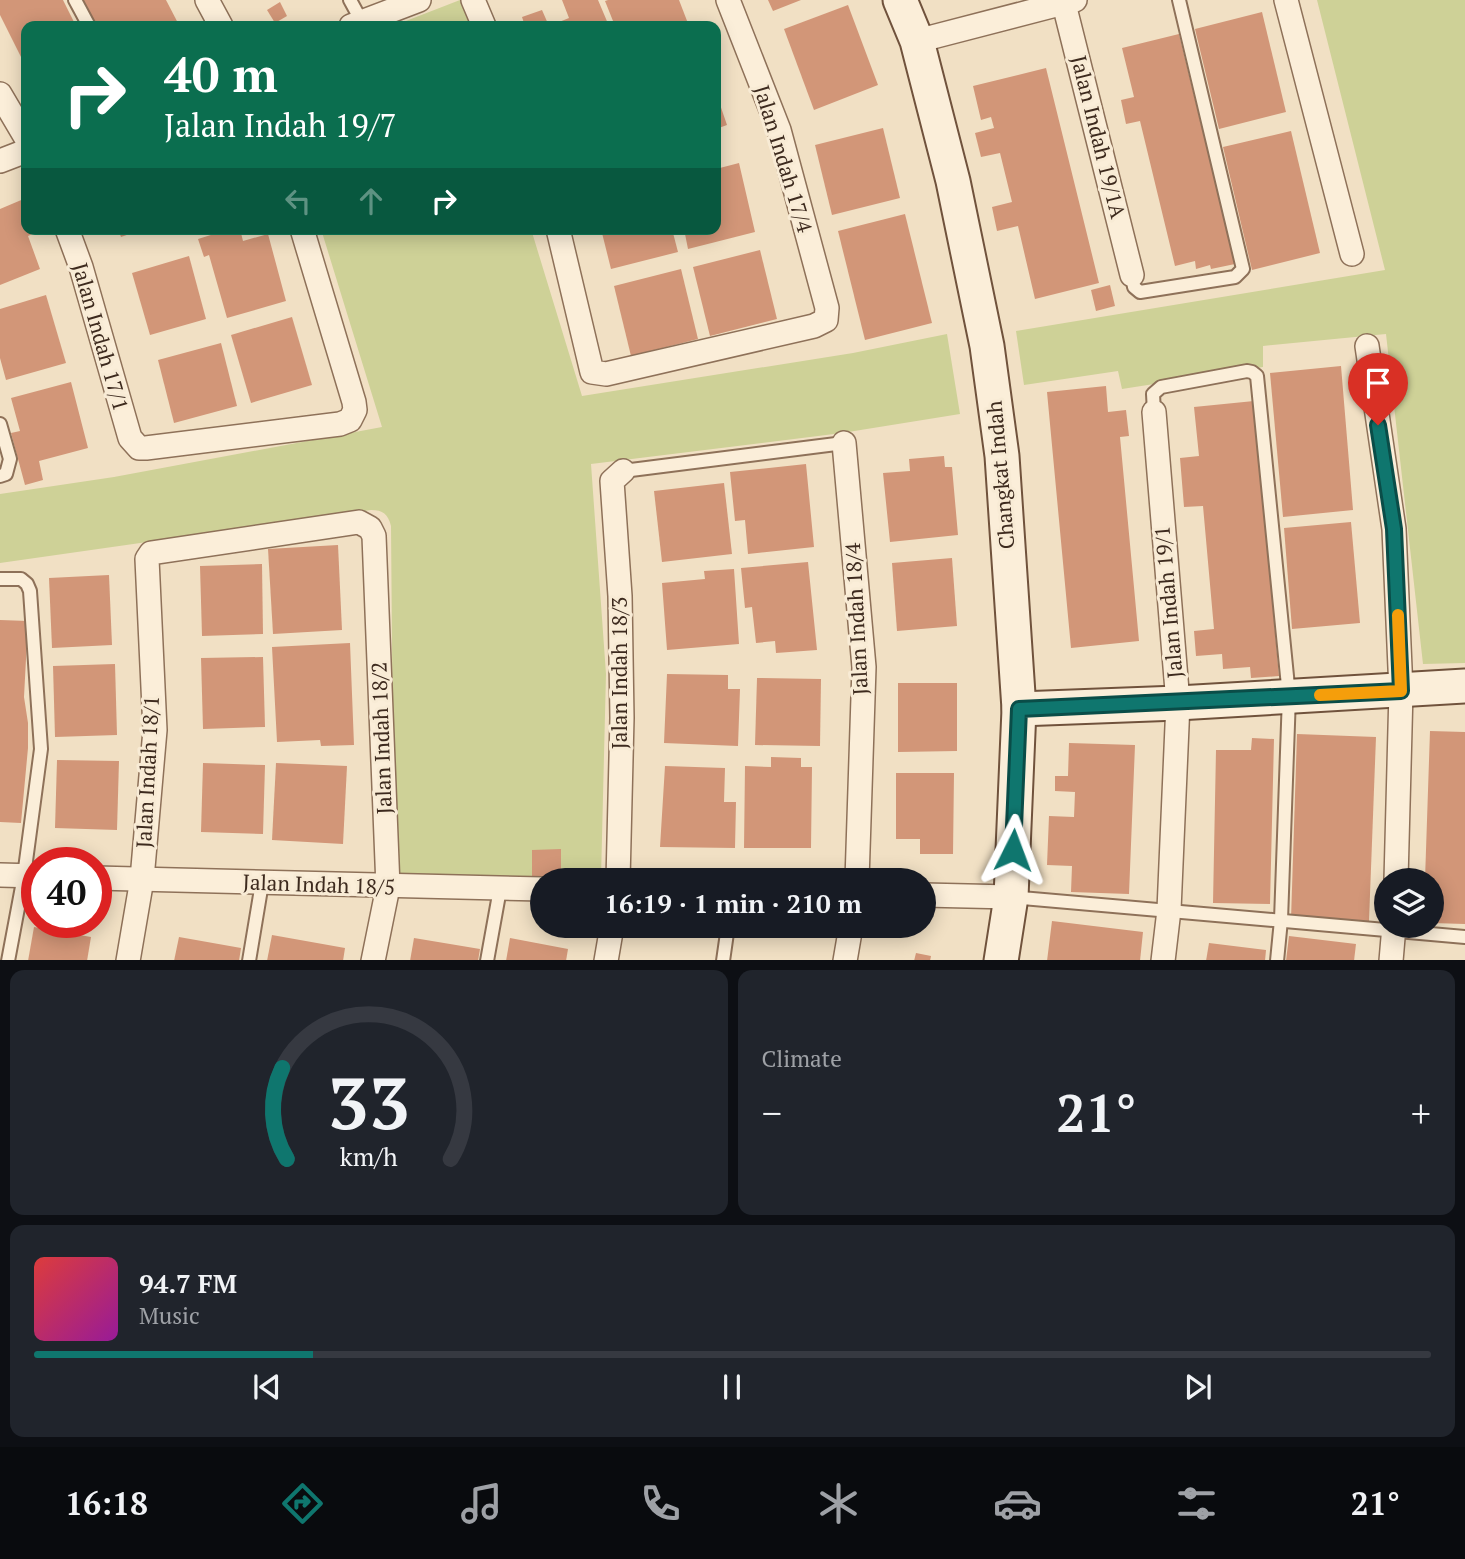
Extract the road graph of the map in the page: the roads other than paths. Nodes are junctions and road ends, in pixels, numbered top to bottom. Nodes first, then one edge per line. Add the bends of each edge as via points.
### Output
1 (75, 0) edge
2 (207, 0) edge
3 (350, 0) edge
4 (419, 0) edge
5 (473, 0) edge
6 (728, 0) edge
7 (900, 0) edge
8 (1179, 0) edge
9 (1286, 0) edge
10 (1068, 1) edge
11 (86, 21) edge
12 (218, 21) edge
13 (355, 21) edge
14 (364, 21) edge
15 (482, 21) edge
16 (917, 41) junction
17 (0, 94) edge
18 (21, 130) edge
19 (21, 153) edge
20 (0, 161) edge
21 (69, 235) edge
22 (304, 235) edge
23 (559, 235) edge
24 (1352, 254) dead end
25 (1132, 275) joint
26 (1367, 346) dead end
27 (1154, 412) joint
28 (0, 424) edge
29 (844, 443) joint
30 (623, 471) joint
31 (0, 476) edge
32 (161, 551) joint
33 (0, 579) edge
34 (1465, 686) edge
35 (1401, 691) junction
36 (1289, 696) junction
37 (1178, 703) junction
38 (1019, 709) junction
39 (33, 847) edge
40 (618, 868) edge
41 (857, 868) edge
42 (1396, 868) edge
43 (0, 875) edge
44 (21, 876) edge
45 (112, 878) edge
46 (142, 879) junction
47 (262, 883) junction
48 (388, 887) junction
49 (500, 889) junction
50 (530, 890) edge
51 (936, 895) edge
52 (1011, 897) junction
53 (1169, 911) junction
54 (21, 913) edge
55 (1281, 920) junction
56 (1374, 927) edge
57 (1444, 934) edge
58 (1465, 937) edge
59 (610, 938) edge
60 (726, 938) edge
61 (849, 938) edge
62 (1393, 938) edge
63 (8, 960) edge
64 (128, 960) edge
65 (249, 960) edge
66 (373, 960) edge
67 (487, 960) edge
68 (606, 960) edge
69 (723, 960) edge
70 (845, 960) edge
71 (1001, 960) edge
72 (1163, 960) edge
73 (1277, 960) edge
74 (1391, 960) edge

1 - 11 lane
2 - 12 street
3 - 13 lane
4 - 14 street
5 - 15 street
6 - 23 street, Jalan Indah 17/4 via 779,130 827,308 826,320 606,374 592,372
7 - 16 street, Changkat Indah
8 - 25 lane via 1243,269 1235,277 1140,292
9 - 24 street
10 - 16 street
10 - 25 street, Jalan Indah 19/1A
16 - 38 street, Changkat Indah via 953,181 986,346 1002,456
17 - 18 street
19 - 20 street
21 - 22 street, Jalan Indah 17/1 via 130,438 146,448 350,420 355,410
26 - 35 street via 1394,529
27 - 36 lane via 1153,394 1161,387 1247,371 1257,376
27 - 37 street, Jalan Indah 19/1
28 - 31 lane via 10,459 6,474
29 - 30 lane
29 - 41 street, Jalan Indah 18/4 via 864,667
30 - 40 street, Jalan Indah 18/3 via 612,481 621,596
32 - 46 street, Jalan Indah 18/1 via 151,552 146,567 155,730
32 - 48 street, Jalan Indah 18/2 via 359,522 370,528 374,536
33 - 39 lane via 21,579 30,592 41,749
34 - 35 street
35 - 36 street
35 - 42 street
36 - 37 street
36 - 55 lane
37 - 38 street
37 - 53 street, Jalan Indah 19/1
38 - 52 street, Changkat Indah
43 - 44 street
45 - 46 street, Jalan Indah 18/5
46 - 47 street, Jalan Indah 18/5
46 - 64 street, Jalan Indah 18/1
47 - 48 street, Jalan Indah 18/5
47 - 65 lane
48 - 49 street, Jalan Indah 18/5
48 - 66 street, Jalan Indah 18/2
49 - 50 street, Jalan Indah 18/5
49 - 67 lane
51 - 52 street
52 - 53 lane
52 - 71 street, Changkat Indah
53 - 55 lane
53 - 72 street, Jalan Indah 19/1
54 - 63 lane
55 - 56 lane
55 - 73 lane
57 - 58 lane
59 - 68 street
60 - 69 lane
61 - 70 street
62 - 74 street

